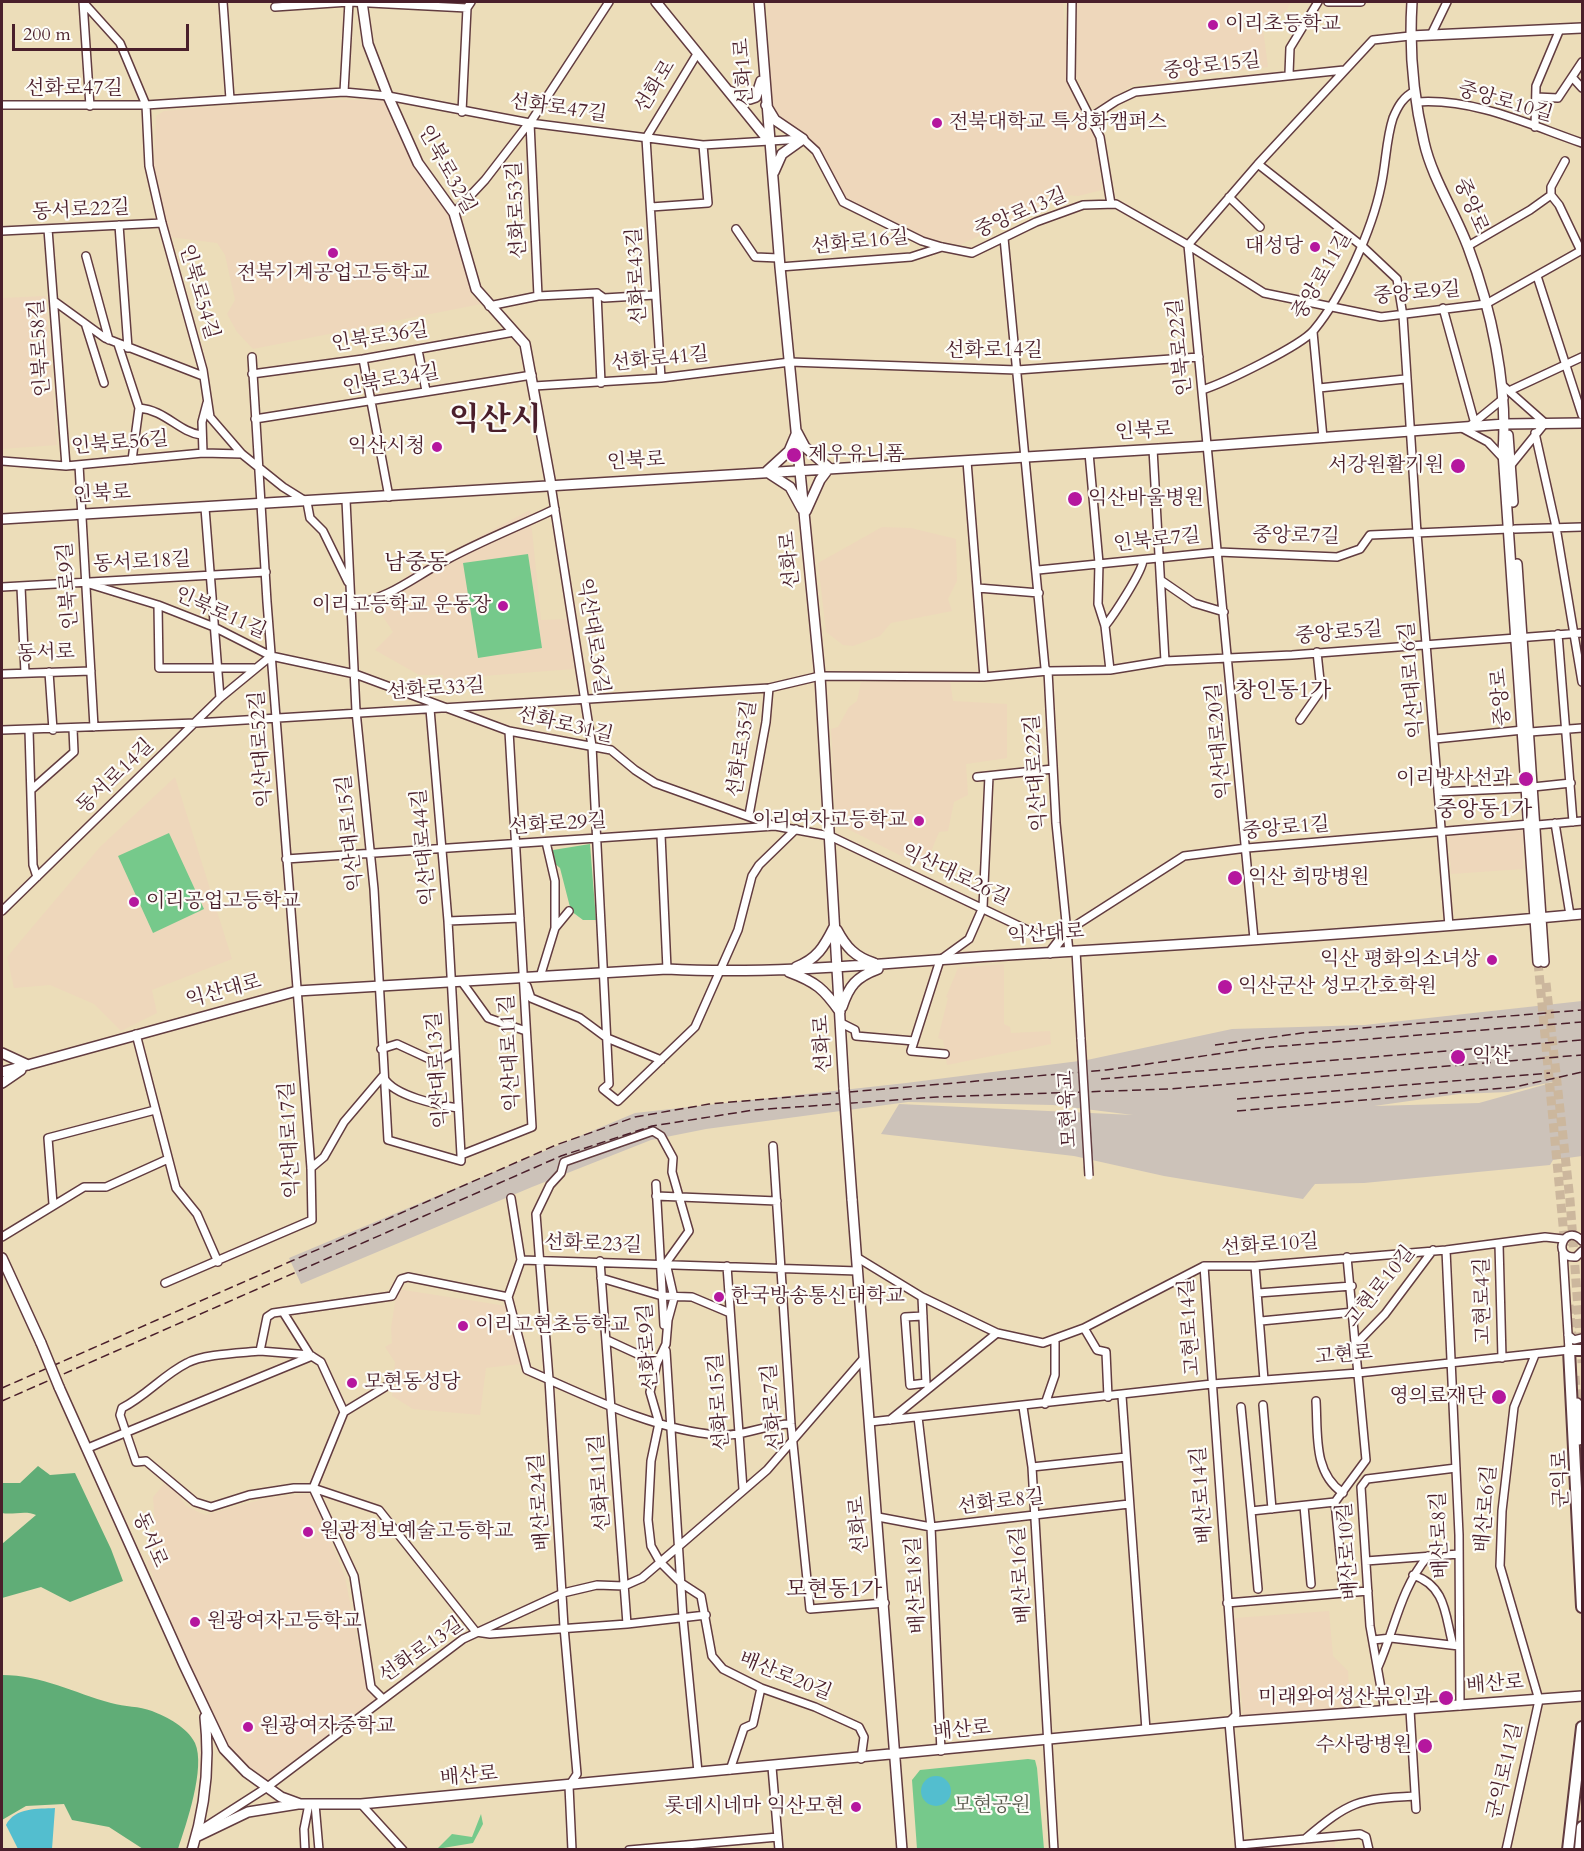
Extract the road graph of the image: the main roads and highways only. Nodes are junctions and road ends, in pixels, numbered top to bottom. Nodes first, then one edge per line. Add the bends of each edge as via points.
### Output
1 (1582, 1350) tunnel mouth
2 (1577, 1399) edge
3 (1582, 1607) edge
4 (1582, 1726) edge
5 (1582, 1827) edge
6 (1568, 1850) edge
7 (1580, 1850) edge

1 - 2 main road, 고현로 via 1569,1350
2 - 3 main road
4 - 6 main road
5 - 7 main road

